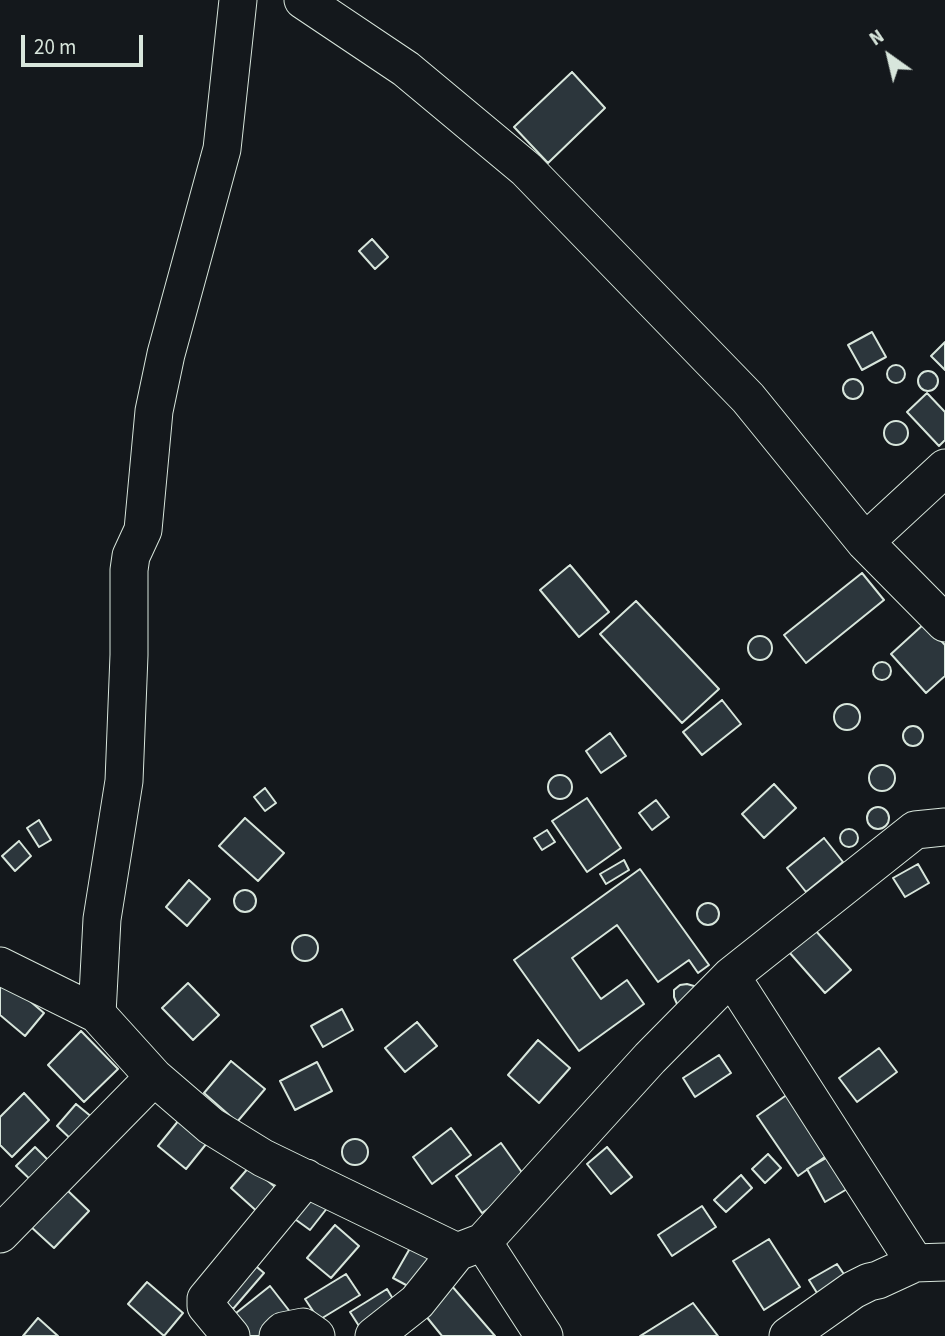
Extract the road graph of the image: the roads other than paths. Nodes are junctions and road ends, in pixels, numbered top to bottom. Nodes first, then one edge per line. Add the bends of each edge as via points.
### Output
1 (238, 0) edge
2 (303, 0) edge
3 (945, 468) edge
4 (866, 542) junction
5 (945, 623) edge
6 (945, 827) edge
7 (0, 966) edge
8 (731, 976) junction
9 (97, 1014) junction
10 (154, 1077) junction
11 (306, 1178) junction
12 (0, 1234) edge
13 (470, 1247) junction
14 (930, 1262) edge
15 (231, 1336) edge
16 (278, 1336) edge
17 (316, 1336) edge
18 (374, 1336) edge
19 (544, 1336) edge
20 (788, 1336) edge

1 - 9 street via 222,149 166,354 154,411 143,530 129,570 124,781 102,919
2 - 4 street via 405,69 526,169 748,398
3 - 4 street
4 - 5 street
6 - 8 street via 915,830
7 - 9 street
8 - 13 street
8 - 14 street
9 - 10 street
10 - 11 street via 211,1126
10 - 12 street
11 - 13 street
11 - 15 street via 206,1299 206,1306
13 - 18 street via 417,1302
13 - 19 street
14 - 20 street via 853,1290
16 - 17 street via 303,1327

